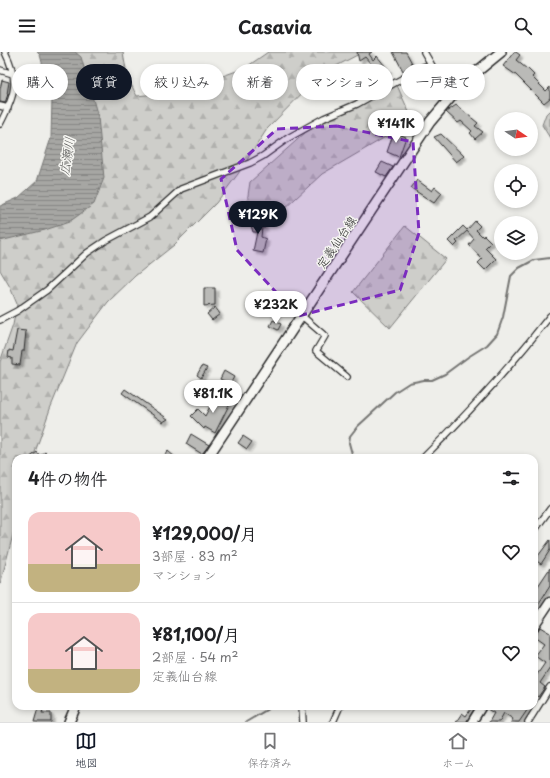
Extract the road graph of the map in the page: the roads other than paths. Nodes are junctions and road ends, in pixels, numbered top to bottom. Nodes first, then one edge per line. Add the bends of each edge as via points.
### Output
1 (5, 52) edge
2 (424, 52) edge
3 (501, 52) edge
4 (431, 64) edge
5 (485, 65) edge
6 (0, 70) edge
7 (12, 71) edge
8 (12, 74) edge
9 (401, 79) edge
10 (12, 97) edge
11 (448, 100) edge
12 (0, 106) edge
13 (8, 108) junction
14 (0, 124) edge
15 (302, 316) junction
16 (550, 316) edge
17 (0, 320) edge
18 (348, 377) dead end
19 (210, 454) edge
20 (428, 454) edge
21 (550, 509) edge
22 (538, 526) edge
23 (550, 602) edge
24 (547, 612) edge
25 (538, 622) edge
26 (550, 687) edge
27 (538, 706) edge
28 (74, 710) edge
29 (302, 710) edge
30 (338, 710) edge
31 (480, 710) edge
32 (536, 710) edge
33 (69, 722) edge
34 (303, 722) edge
35 (333, 722) edge
36 (472, 722) edge
37 (528, 722) edge

1 - 7 street
2 - 4 street
3 - 5 main road, 定義仙台線
6 - 8 street
9 - 17 street via 357,104 313,124 250,163 181,188 150,217 104,241 47,290 18,311
10 - 13 street
11 - 15 main road, 定義仙台線 via 430,122
12 - 13 street
13 - 14 street
15 - 18 street via 325,336 316,351
15 - 19 main road, 定義仙台線
16 - 20 street via 490,390
21 - 22 street
23 - 24 street
24 - 25 street
26 - 27 street
28 - 33 main road
29 - 34 street
30 - 35 street
31 - 36 street
32 - 37 street

